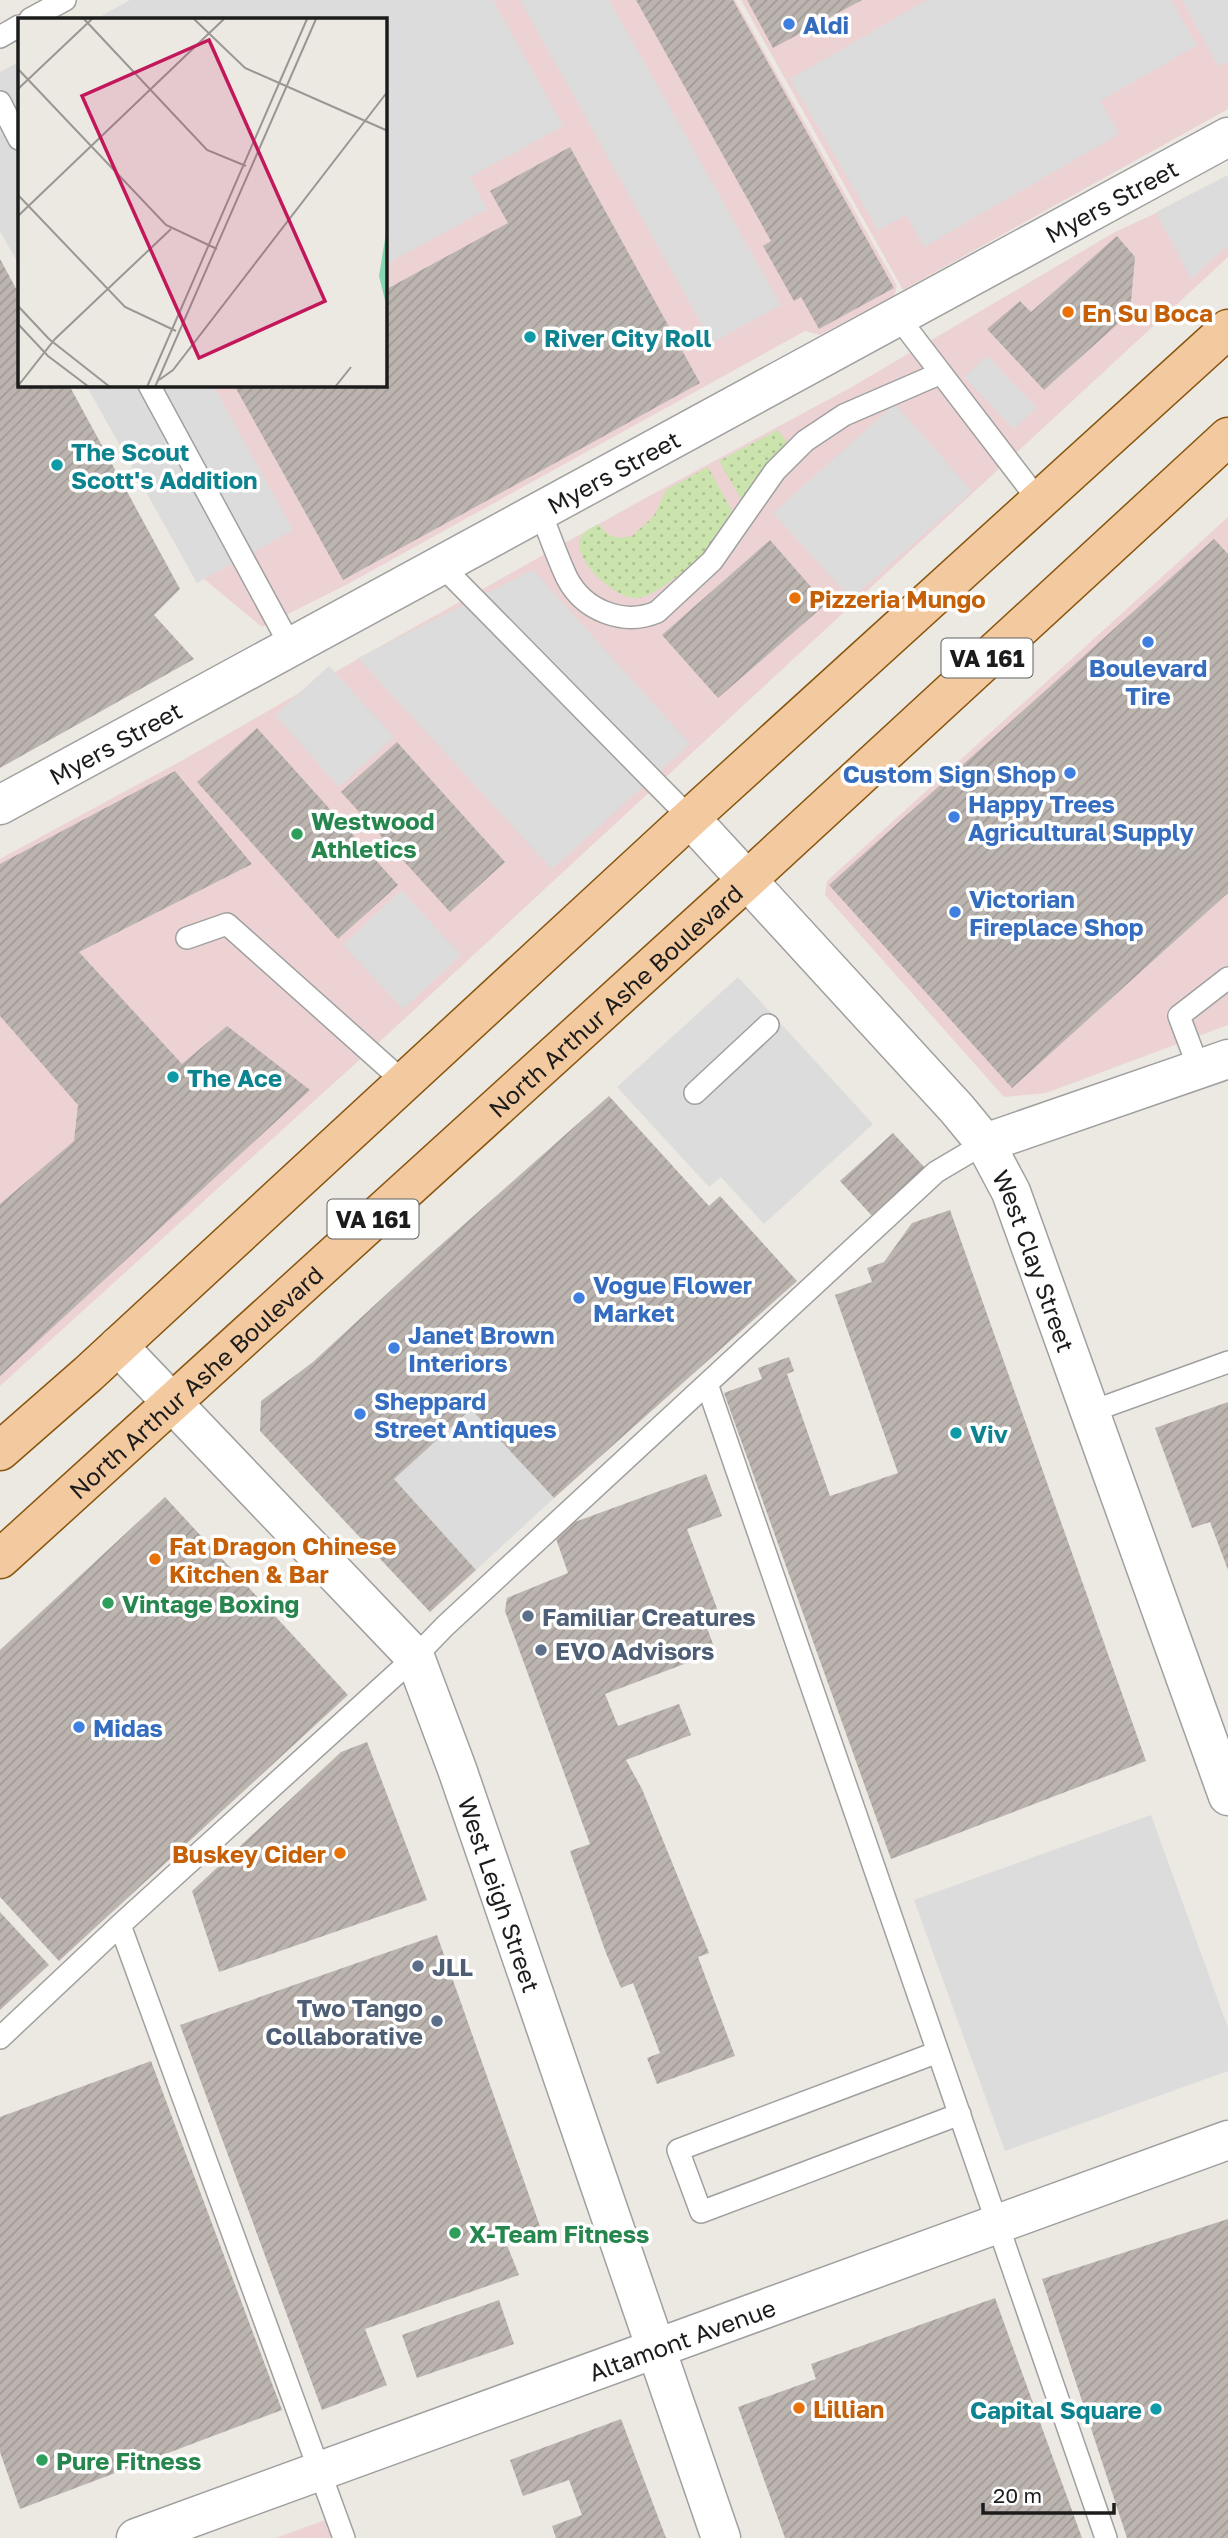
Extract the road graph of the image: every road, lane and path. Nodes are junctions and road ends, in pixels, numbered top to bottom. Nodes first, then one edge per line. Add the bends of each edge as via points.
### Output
1 (65, 0) edge
2 (32, 18) edge
3 (18, 27) edge
4 (0, 37) edge
5 (0, 102) edge
6 (18, 137) edge
7 (1228, 137) edge
8 (898, 317) junction
9 (1228, 329) edge
10 (941, 373) junction
11 (150, 387) edge
12 (1228, 437) edge
13 (1039, 501) junction
14 (540, 511) junction
15 (441, 565) junction
16 (291, 647) junction
17 (0, 805) edge
18 (690, 818) junction
19 (747, 880) junction
20 (187, 937) dead end
21 (1228, 978) edge
22 (768, 1025) dead end
23 (1214, 1064) edge
24 (405, 1083) junction
25 (695, 1093) dead end
26 (985, 1143) junction
27 (118, 1346) junction
28 (1228, 1362) edge
29 (707, 1384) junction
30 (172, 1401) junction
31 (1090, 1412) junction
32 (0, 1451) edge
33 (0, 1559) edge
34 (415, 1657) junction
35 (1228, 1796) edge
36 (120, 1925) junction
37 (0, 2038) edge
38 (938, 2052) junction
39 (960, 2115) junction
40 (1228, 2140) edge
41 (997, 2223) junction
42 (656, 2350) junction
43 (320, 2471) junction
44 (136, 2538) edge
45 (344, 2538) edge
46 (721, 2538) edge
47 (1106, 2538) edge

1 - 2 lane
3 - 4 lane
5 - 6 lane
7 - 8 street, Myers Street
8 - 10 lane
8 - 14 street, Myers Street
9 - 13 main road, VA 161
10 - 13 lane
10 - 14 lane via 844,415 805,441 775,471 712,561 647,616 612,616 580,594 568,580
11 - 16 lane
12 - 19 main road, North Arthur Ashe Boulevard / VA 161
13 - 18 main road, VA 161
14 - 15 street, Myers Street
15 - 16 street, Myers Street
15 - 18 lane
16 - 17 street, Myers Street
18 - 19 street, West Clay Street
18 - 24 main road, VA 161
19 - 26 street, West Clay Street
19 - 30 main road, North Arthur Ashe Boulevard / VA 161
20 - 24 lane via 227,924
21 - 23 lane via 1179,1016
22 - 25 lane
23 - 26 street
24 - 27 main road, VA 161
26 - 29 lane via 936,1172
26 - 31 street, West Clay Street via 1011,1192
27 - 30 street, West Leigh Street
27 - 32 main road, VA 161
28 - 31 lane
29 - 34 lane
29 - 38 lane
30 - 33 main road, North Arthur Ashe Boulevard / VA 161
30 - 34 street, West Leigh Street
31 - 35 street, West Clay Street
34 - 36 lane
34 - 42 street, West Leigh Street
36 - 37 lane
36 - 43 lane
38 - 39 lane
38 - 39 lane via 678,2150 701,2212
39 - 41 lane
40 - 41 street, Altamont Avenue
41 - 42 street, Altamont Avenue
41 - 47 lane
42 - 43 street, Altamont Avenue
42 - 46 street, West Leigh Street
43 - 44 street, Altamont Avenue
43 - 45 lane

